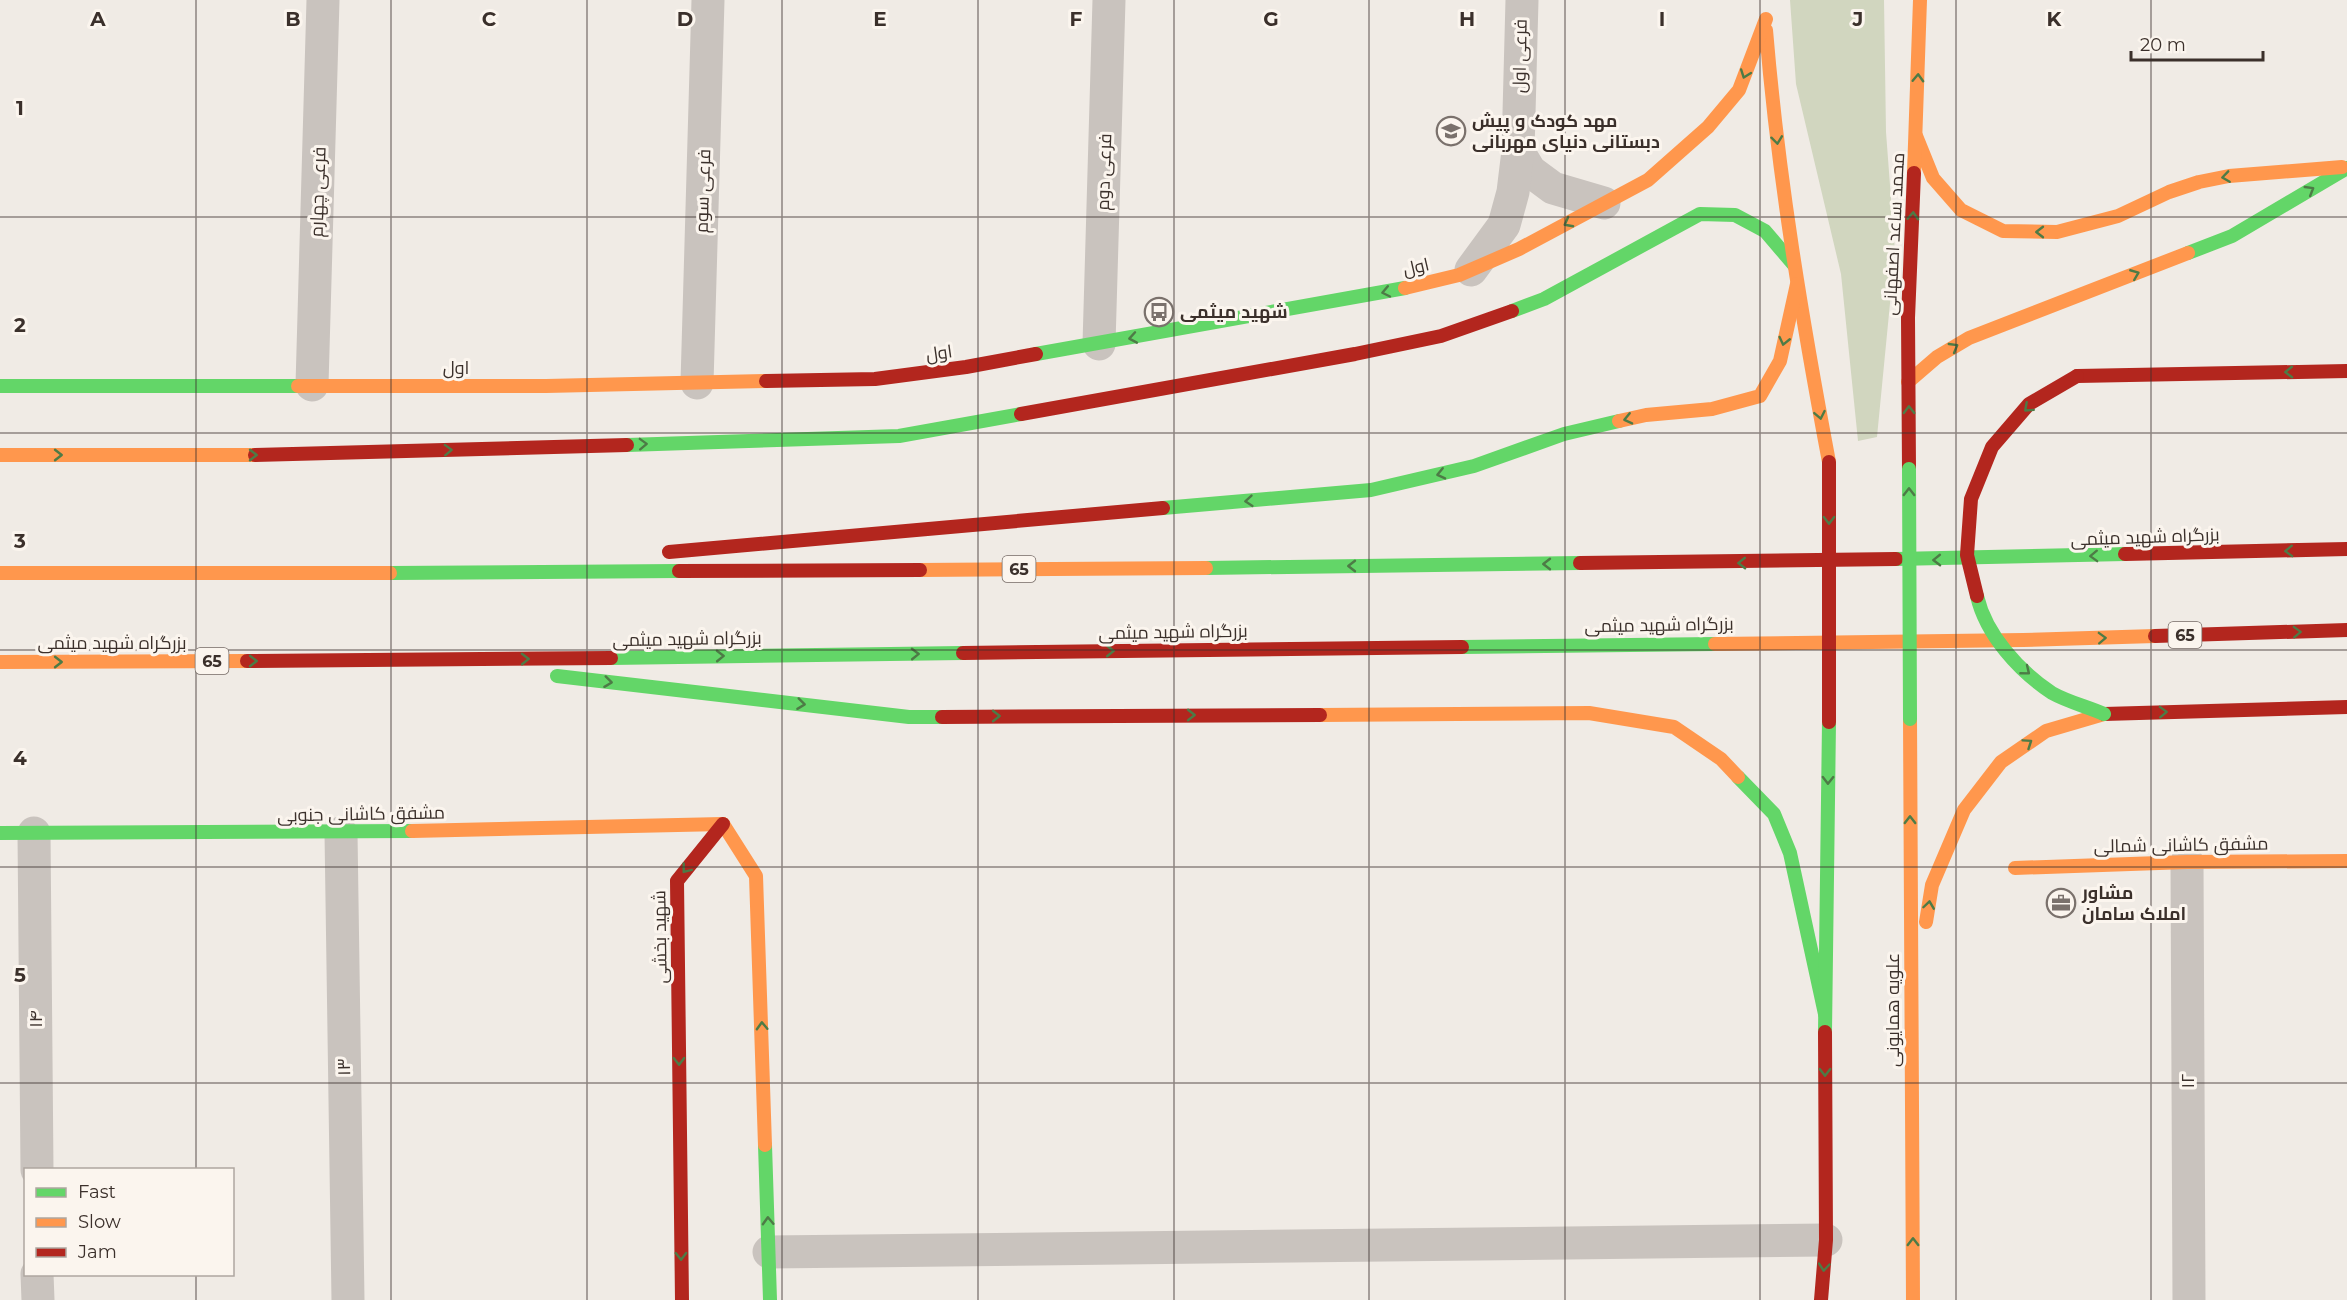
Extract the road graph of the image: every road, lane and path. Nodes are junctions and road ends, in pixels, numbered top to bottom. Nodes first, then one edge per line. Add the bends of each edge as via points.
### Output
1 (323, 0) edge
2 (708, 0) edge
3 (1109, 0) edge
4 (1522, 0) edge
5 (1920, 0) edge
6 (1916, 136) junction
7 (1518, 151) junction
8 (2347, 168) edge
9 (1604, 203) junction
10 (1794, 265) junction
11 (1471, 270) junction
12 (1797, 284) junction
13 (1099, 344) junction
14 (2347, 371) edge
15 (1908, 382) junction
16 (697, 383) junction
17 (312, 385) junction
18 (0, 386) edge
19 (0, 455) edge
20 (1909, 469) joint
21 (2347, 549) edge
22 (650, 554) dead end
23 (614, 557) dead end
24 (0, 573) edge
25 (425, 574) junction
26 (2347, 630) edge
27 (424, 660) junction
28 (0, 662) edge
29 (2347, 707) edge
30 (2104, 714) junction
31 (723, 824) junction
32 (0, 833) edge
33 (34, 833) junction
34 (340, 833) junction
35 (2347, 861) edge
36 (2187, 862) junction
37 (2015, 868) dead end
38 (1825, 1014) junction
39 (1911, 1025) junction
40 (37, 1168) edge
41 (1826, 1240) junction
42 (770, 1252) junction
43 (38, 1276) edge
44 (38, 1300) edge
45 (348, 1300) edge
46 (682, 1300) edge
47 (770, 1300) edge
48 (1821, 1300) edge
49 (1913, 1300) edge
50 (2189, 1300) edge

1 - 17 street, فرعی چهارم
2 - 16 street, فرعی سوم
3 - 13 street, فرعی دوم
4 - 7 street, فرعی اول
6 -> 5 main road, محمد ساعد اصفهانی
8 -> 6 main road via 2229,176 2169,192 2118,216 2057,232 2003,231 1961,210 1933,178
15 -> 6 main road, محمد ساعد اصفهانی
7 - 9 street via 1530,171 1552,188
7 - 11 street, فرعی اول via 1504,225
15 -> 8 main road via 1937,357 1970,338 2232,236
9 - 10 main road, اول via 1648,180 1708,127 1739,90 1765,14
9 -> 11 main road, اول
10 - 12 main road
19 -> 10 main road via 311,455 899,436 1441,336 1544,299 1700,214 1735,215 1765,231
11 -> 13 main road, اول via 1391,291
12 -> 22 main road via 1779,361 1760,396 1713,409 1646,415 1564,434 1473,466 1428,477 1371,490
12 -> 38 main road, bridge via 1829,462
13 - 16 main road, اول via 875,380
14 -> 30 main road, bridge via 2077,376 2029,404 1992,447 1971,499 1967,555 1980,610 2009,657 2053,693
20 -> 15 main road, محمد ساعد اصفهانی
16 - 17 main road, اول
17 - 18 main road, اول
39 -> 20 main road, علویه همایونی, bridge
21 -> 25 main road, بزرگراه شهید میثمی / 65 via 1725,563
23 - 25 main road
24 - 25 main road, بزرگراه شهید میثمی / 65
27 -> 26 main road, بزرگراه شهید میثمی / 65 via 2023,640
28 -> 27 main road, بزرگراه شهید میثمی / 65
27 -> 38 main road via 909,717 1589,713 1674,727 1721,759 1774,814 1790,853
30 -> 29 main road
39 -> 30 main road via 1932,885 1964,810 2001,762 2046,731
31 - 34 main road, مشفق کاشانی جنوبی
42 -> 31 main road via 756,876
31 -> 46 main road, شهید بخشی via 677,881
32 - 33 main road, مشفق کاشانی جنوبی
33 - 34 main road, مشفق کاشانی جنوبی
33 - 40 street, ۱۴
34 - 45 street, ۱۳
35 - 36 main road, مشفق کاشانی شمالی
36 - 37 main road, مشفق کاشانی شمالی
36 - 50 street, ۱۲
38 -> 41 main road
49 -> 39 main road, علویه همایونی
41 - 42 street
41 -> 48 main road
42 - 47 main road
43 - 44 street

